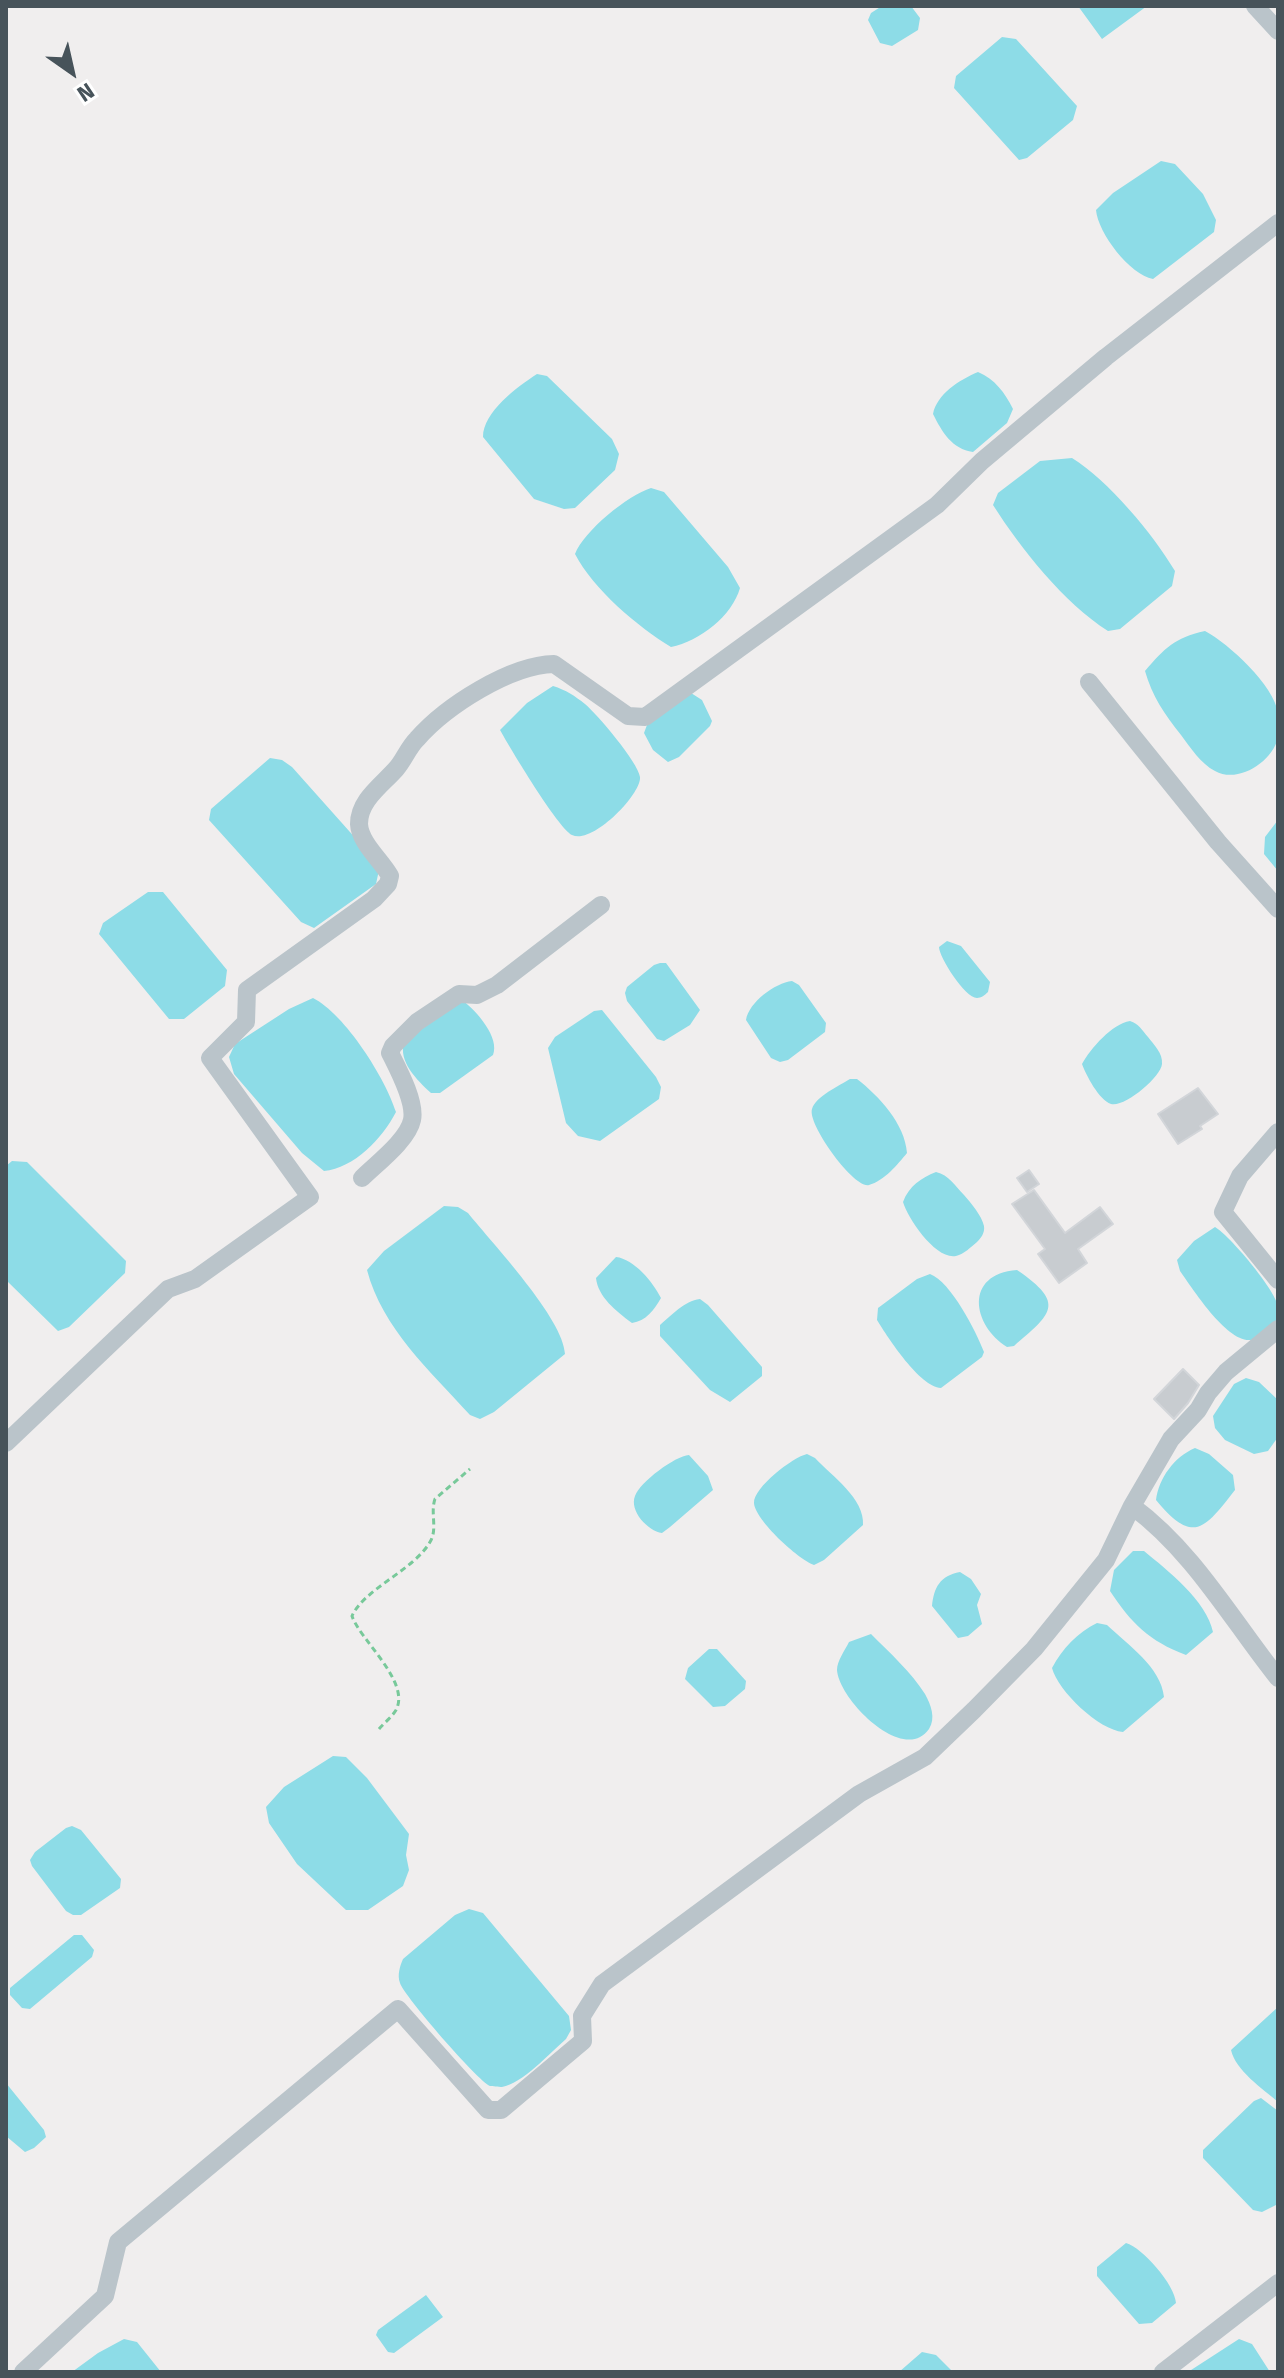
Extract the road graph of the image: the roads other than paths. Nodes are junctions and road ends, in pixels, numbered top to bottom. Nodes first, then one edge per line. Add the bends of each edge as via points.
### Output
1 (1255, 6) edge
2 (1278, 31) edge
3 (1278, 223) edge
4 (1089, 682) dead end
5 (601, 905) dead end
6 (1278, 909) edge
7 (1278, 1132) edge
8 (362, 1178) dead end
9 (1278, 1280) edge
10 (1278, 1329) edge
11 (6, 1443) edge
12 (1132, 1506) junction
13 (1278, 1678) edge
14 (1278, 2283) edge
15 (23, 2372) edge
16 (1163, 2372) edge

1 - 2 street
3 - 11 street via 1106,357 937,505 645,717 628,716 554,664 543,664 461,701 416,740 363,807 359,821 361,835 390,876 388,884 247,990 246,1022 210,1058 310,1197 195,1279 168,1289
4 - 6 street
5 - 8 street via 497,985 477,995 459,994 393,1046 390,1053 413,1118
7 - 9 street via 1240,1176 1223,1212
10 - 12 street via 1208,1393 1171,1439
12 - 13 street via 1158,1525 1202,1575
12 - 15 street via 1106,1560 1078,1598 925,1757 859,1794 602,1984 582,2016 583,2041 501,2110 488,2110 398,2009 118,2242 105,2296
14 - 16 street

